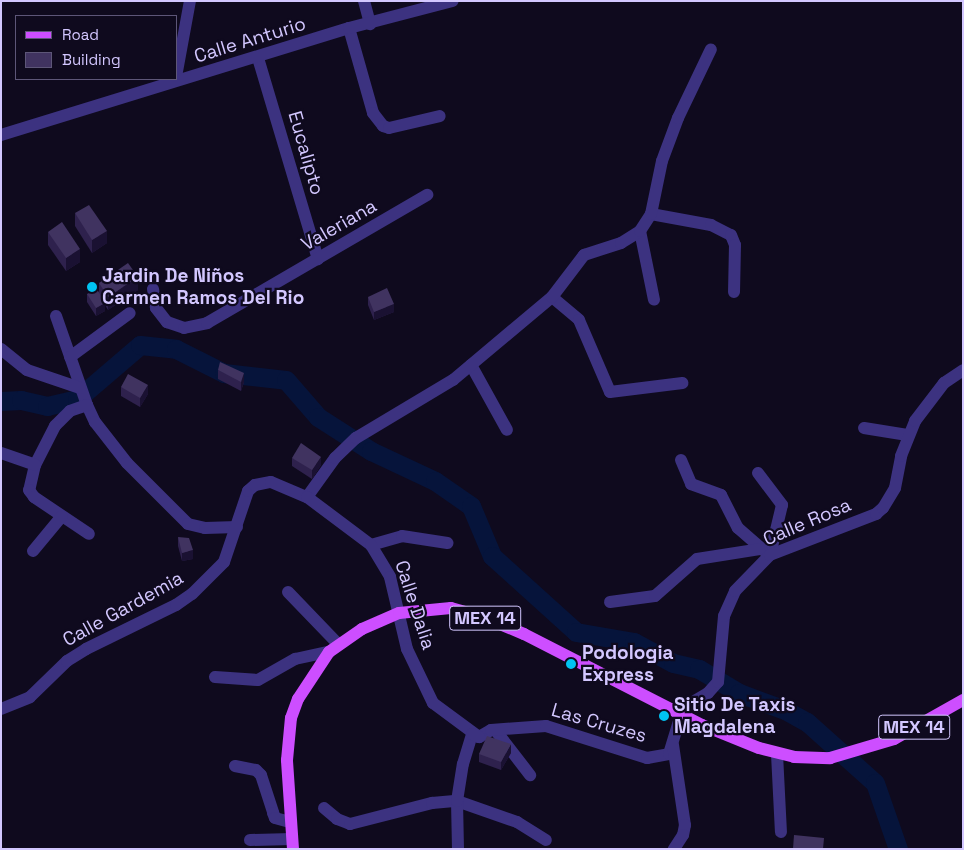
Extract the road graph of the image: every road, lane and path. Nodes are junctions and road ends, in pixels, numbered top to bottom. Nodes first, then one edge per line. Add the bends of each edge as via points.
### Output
1 (190, 1) edge
2 (364, 1) edge
3 (453, 1) edge
4 (370, 24) junction
5 (349, 28) junction
6 (711, 49) dead end
7 (258, 58) junction
8 (178, 68) edge
9 (178, 78) edge
10 (173, 80) edge
11 (440, 116) dead end
12 (1, 135) edge
13 (427, 195) dead end
14 (651, 214) junction
15 (640, 231) junction
16 (318, 259) junction
17 (153, 289) dead end
18 (734, 292) dead end
19 (552, 297) junction
20 (654, 300) dead end
21 (130, 314) dead end
22 (56, 316) dead end
23 (1, 349) edge
24 (70, 356) junction
25 (471, 365) junction
26 (963, 370) edge
27 (682, 383) dead end
28 (80, 388) junction
29 (86, 405) junction
30 (864, 428) dead end
31 (507, 430) dead end
32 (907, 435) junction
33 (1, 453) edge
34 (681, 460) dead end
35 (34, 465) junction
36 (758, 473) dead end
37 (248, 491) joint
38 (306, 498) junction
39 (62, 516) junction
40 (238, 526) junction
41 (89, 534) dead end
42 (447, 544) dead end
43 (371, 545) junction
44 (33, 551) dead end
45 (765, 552) junction
46 (288, 592) dead end
47 (610, 602) dead end
48 (399, 613) junction
49 (334, 648) junction
50 (215, 677) dead end
51 (963, 700) edge
52 (1, 709) edge
53 (681, 714) junction
54 (496, 731) junction
55 (479, 737) junction
56 (673, 744) junction
57 (777, 754) junction
58 (235, 766) dead end
59 (530, 775) dead end
60 (457, 802) junction
61 (324, 808) dead end
62 (290, 822) junction
63 (781, 832) dead end
64 (250, 840) dead end
65 (546, 840) dead end
66 (293, 844) edge
67 (458, 849) edge
68 (674, 849) edge

1 - 8 street
2 - 4 street
3 - 4 street, Calle Anturio
4 - 5 street, Calle Anturio
5 - 7 street, Calle Anturio
5 - 11 street via 373,113 383,126 389,128
6 - 14 street via 662,161
7 - 9 street, Calle Anturio
7 - 16 street, Eucalipto
10 - 12 street, Calle Anturio
13 - 16 street, Valeriana
14 - 15 street
14 - 18 street via 711,225 731,235 735,245
15 - 19 street via 621,243 584,255
15 - 20 street
16 - 17 street, Valeriana via 207,323 184,328 167,322 156,308
19 - 25 street
19 - 27 street via 579,320 610,392
21 - 24 street
22 - 24 street
23 - 28 street via 33,373
24 - 28 street
25 - 31 street
25 - 38 street via 438,391 356,438 335,458
26 - 32 street, Calle Rosa via 944,383
28 - 29 street
29 - 35 street via 62,417
29 - 40 street via 127,463 178,517 196,527
30 - 32 street
32 - 45 street, Calle Rosa via 895,488 884,508 876,514
33 - 35 street
34 - 45 street via 691,484 722,495 738,528
35 - 39 street via 30,492
36 - 45 street via 782,505
37 - 38 street, Calle Dalia via 255,485 271,482
37 - 40 street, Calle Gardemia
38 - 43 street, Calle Dalia
39 - 41 street
39 - 44 street
40 - 52 street, Calle Gardemia via 224,562 192,594 176,606 86,649 67,661 30,697
42 - 43 street via 402,536
43 - 48 street, Calle Dalia via 390,577
45 - 47 street via 697,560 655,596
45 - 53 street, Calle Rosa via 729,604 722,631 719,676 708,693 685,706
46 - 49 street
48 - 49 main road, MEX 14 via 382,619
48 - 53 main road, MEX 14 via 451,608 483,617 524,634
48 - 55 street, Calle Dalia via 407,649 433,703
49 - 50 street via 295,660 258,680
49 - 62 main road, MEX 14 via 306,685 291,718 287,760
51 - 57 main road, MEX 14 via 894,738 830,758
53 - 56 street, Las Cruzes
53 - 57 main road, MEX 14
54 - 55 street, Las Cruzes via 485,732
54 - 56 street, Las Cruzes via 546,726 647,758 670,754
54 - 59 street
55 - 60 street via 472,734
56 - 68 street via 685,825
57 - 63 street
58 - 62 street via 261,774 272,814
60 - 61 street via 432,803 350,824
60 - 65 street via 517,822
60 - 67 street
62 - 66 main road, MEX 14
64 - 66 street

